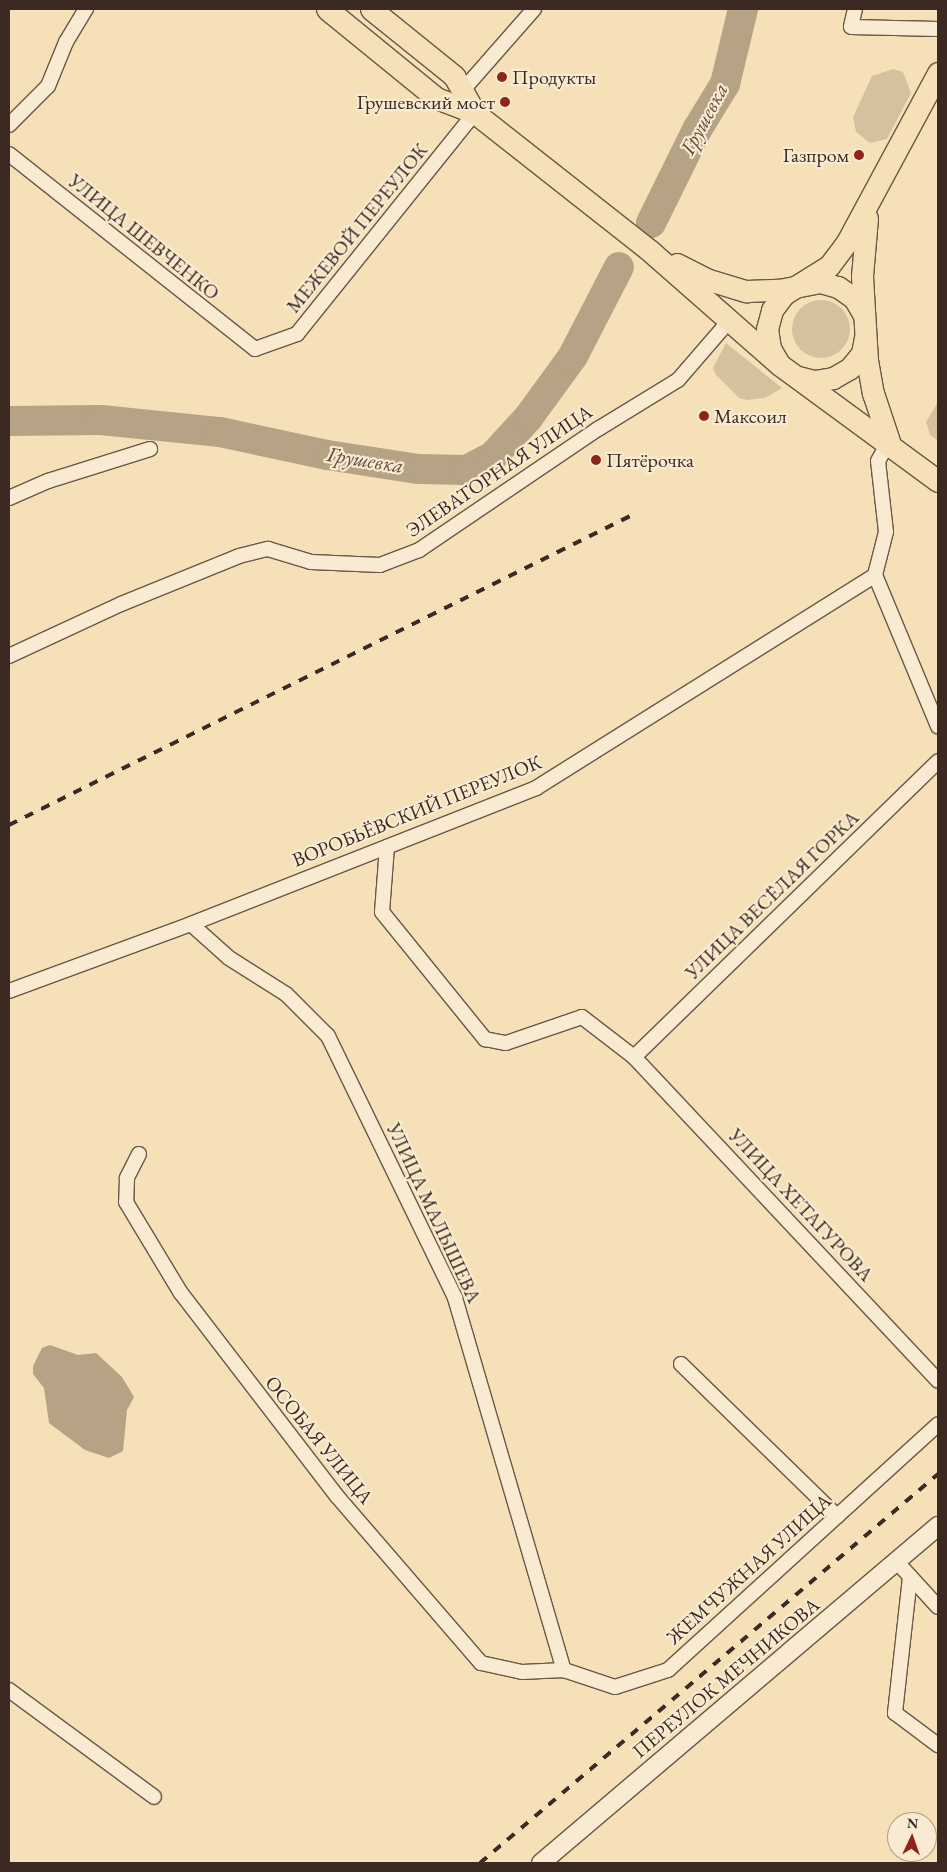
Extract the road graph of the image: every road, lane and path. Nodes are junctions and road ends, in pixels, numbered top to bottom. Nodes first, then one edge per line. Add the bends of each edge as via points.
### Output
1 (86, 9) edge
2 (327, 9) edge
3 (371, 9) edge
4 (534, 9) edge
5 (856, 9) edge
6 (938, 29) edge
7 (938, 73) edge
8 (462, 91) junction
9 (475, 113) junction
10 (9, 125) edge
11 (9, 154) edge
12 (868, 208) junction
13 (649, 250) junction
14 (800, 285) junction
15 (728, 321) junction
16 (865, 324) junction
17 (255, 349) joint
18 (788, 370) junction
19 (889, 441) junction
20 (150, 449) dead end
21 (938, 481) edge
22 (9, 498) edge
23 (875, 575) junction
24 (9, 656) edge
25 (938, 726) edge
26 (938, 761) edge
27 (387, 847) junction
28 (191, 924) junction
29 (9, 992) edge
30 (634, 1057) junction
31 (139, 1154) dead end
32 (681, 1364) dead end
33 (938, 1381) edge
34 (938, 1424) edge
35 (837, 1516) junction
36 (938, 1526) edge
37 (896, 1561) junction
38 (910, 1577) junction
39 (938, 1607) edge
40 (564, 1670) junction
41 (9, 1690) edge
42 (938, 1745) edge
43 (154, 1797) dead end
44 (541, 1863) edge

1 - 10 street via 66,42 48,86
2 - 9 main road via 436,98
3 - 8 main road via 454,76
4 - 8 street
5 - 6 street via 851,27
7 - 12 main road
8 - 9 main road
9 - 13 main road
9 - 17 street, МЕЖЕВОЙ ПЕРЕУЛОК via 297,334
11 - 17 street, УЛИЦА ШЕВЧЕНКО
12 - 14 main road via 829,266
12 - 16 main road via 863,244
13 - 14 main road via 728,287 779,290
13 - 15 main road
14 - 16 main road via 820,282 838,287 854,298
14 - 18 main road via 784,294 772,310 767,329 770,348
15 - 18 main road
15 - 24 street, ЭЛЕВАТОРНАЯ УЛИЦА via 678,380 598,429 418,550 380,565 311,562 268,549 122,604
16 - 18 main road via 862,353 850,368 834,378 814,381
16 - 19 main road via 873,393
18 - 19 main road
19 - 21 main road
19 - 23 street via 878,461 886,532
20 - 22 street via 48,480
23 - 25 street
23 - 27 street, ВОРОБЬЁВСКИЙ ПЕРЕУЛОК via 536,788
26 - 30 street, УЛИЦА ВЕСЁЛАЯ ГОРКА
27 - 28 street, ВОРОБЬЁВСКИЙ ПЕРЕУЛОК
27 - 30 street, УЛИЦА ХЕТАГУРОВА via 382,912 485,1039 506,1043 582,1017
28 - 29 street, ВОРОБЬЁВСКИЙ ПЕРЕУЛОК
28 - 40 street, УЛИЦА МАЛЫШЕВА via 229,958 286,994 328,1036 455,1298
30 - 33 street, УЛИЦА ХЕТАГУРОВА
31 - 40 street, ОСОБАЯ УЛИЦА via 127,1178 126,1202 181,1293 336,1495 481,1662 522,1672
32 - 35 street
34 - 35 street, ЖЕМЧУЖНАЯ УЛИЦА
35 - 40 street, ЖЕМЧУЖНАЯ УЛИЦА via 668,1670 615,1687
36 - 37 street, ПЕРЕУЛОК МЕЧНИКОВА
37 - 38 street
37 - 44 street, ПЕРЕУЛОК МЕЧНИКОВА
38 - 39 street
38 - 42 street via 895,1712
41 - 43 street

